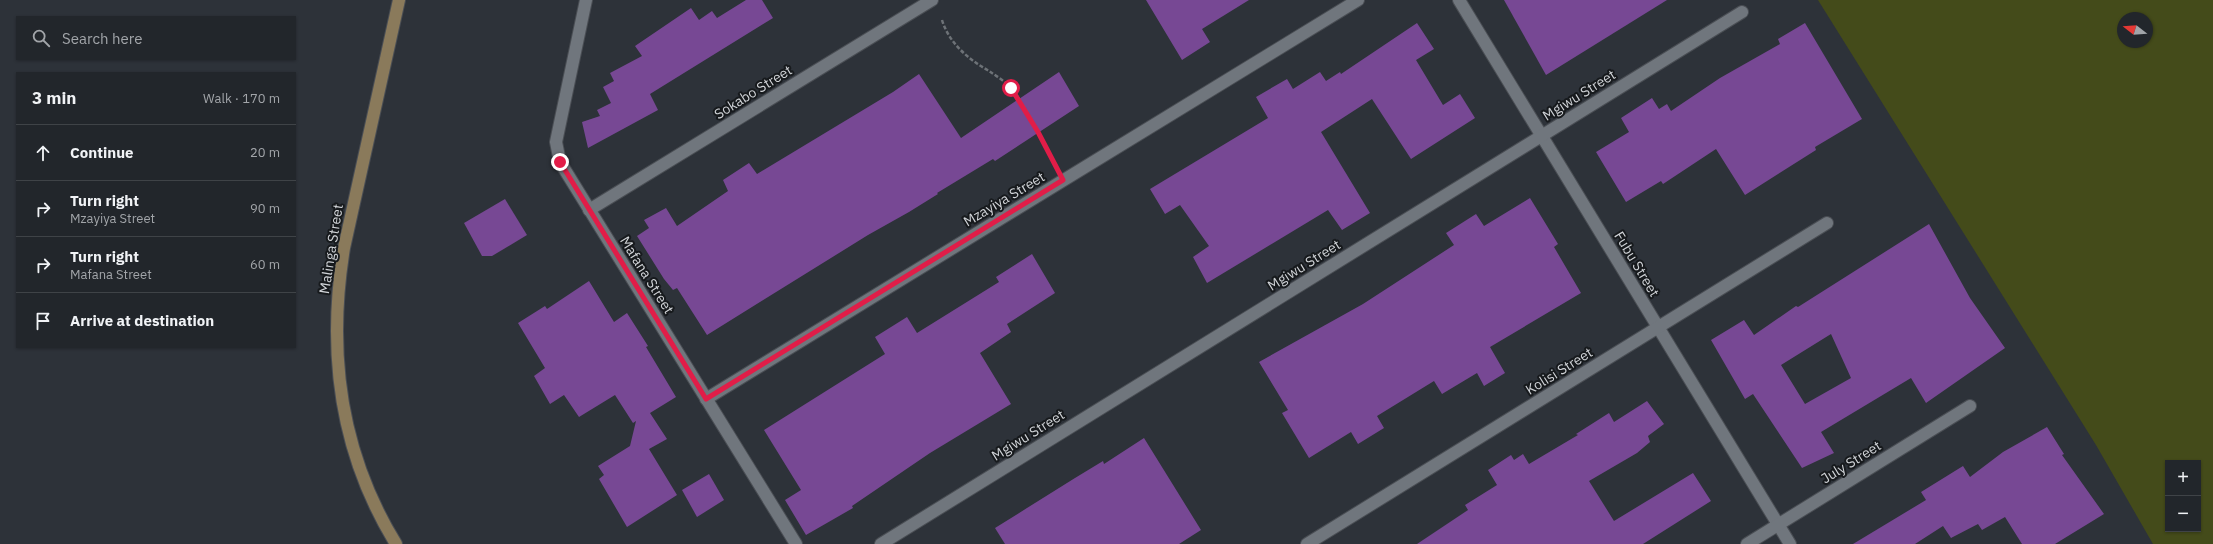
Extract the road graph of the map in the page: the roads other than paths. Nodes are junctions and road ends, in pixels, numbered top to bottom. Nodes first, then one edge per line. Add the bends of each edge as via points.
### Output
1 (399, 0) edge
2 (586, 0) edge
3 (932, 0) edge
4 (1358, 0) edge
5 (1459, 0) edge
6 (1742, 12) dead end
7 (1542, 136) junction
8 (589, 210) junction
9 (1827, 223) dead end
10 (1658, 327) junction
11 (706, 399) junction
12 (1970, 406) dead end
13 (1778, 526) junction
14 (396, 544) edge
15 (796, 544) edge
16 (881, 544) edge
17 (1307, 544) edge
18 (1747, 544) edge
19 (1790, 544) edge

1 - 14 street, Malinga Street via 344,248 338,281 336,322 336,356 341,397 350,435 370,493
2 - 8 street, Mafana Street via 556,142 560,162
3 - 8 street, Sokabo Street
4 - 11 street, Mzayiya Street
5 - 7 street, Fubu Street
6 - 7 street, Mgiwu Street
7 - 10 street, Fubu Street
7 - 16 street, Mgiwu Street
8 - 11 street, Mafana Street
9 - 10 street, Kolisi Street
10 - 13 street, Fubu Street
10 - 17 street, Kolisi Street
11 - 15 street, Mafana Street
12 - 13 street, July Street
13 - 18 street, July Street
13 - 19 street, Fubu Street

